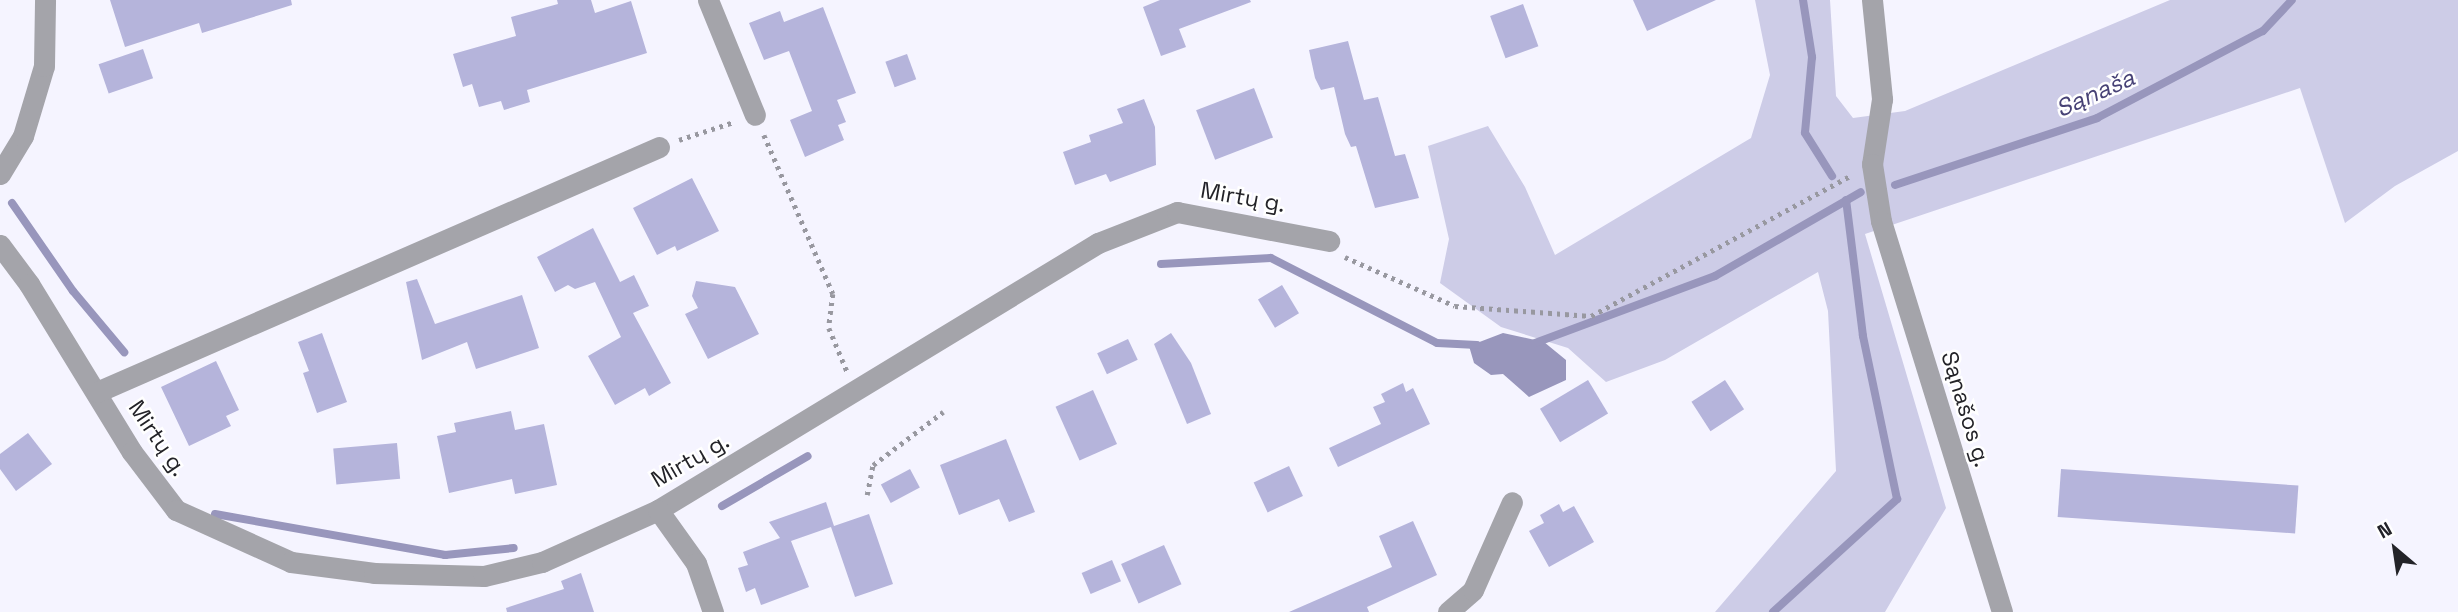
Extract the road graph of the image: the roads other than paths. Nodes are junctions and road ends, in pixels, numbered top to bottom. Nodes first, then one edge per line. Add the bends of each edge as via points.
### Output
1 (45, 0) edge
2 (708, 0) edge
3 (1872, 0) edge
4 (755, 115) road end
5 (659, 147) road end
6 (0, 174) edge
7 (1329, 241) road end
8 (0, 245) edge
9 (97, 392) junction
10 (1512, 502) dead end
11 (658, 510) junction
12 (713, 612) edge
13 (1448, 612) edge
14 (2002, 612) edge

1 - 6 street via 44,66 23,136
2 - 4 street
3 - 14 street, Sąnašos g. via 1882,99 1872,164 1881,220
5 - 9 street, Mirtų g.
7 - 11 street, Mirtų g. via 1177,212 1098,243
8 - 9 street, Mirtų g.
9 - 11 street, Mirtų g. via 132,452 176,510 290,562 374,573 484,576 542,562
10 - 13 street via 1473,590
11 - 12 street via 696,563

